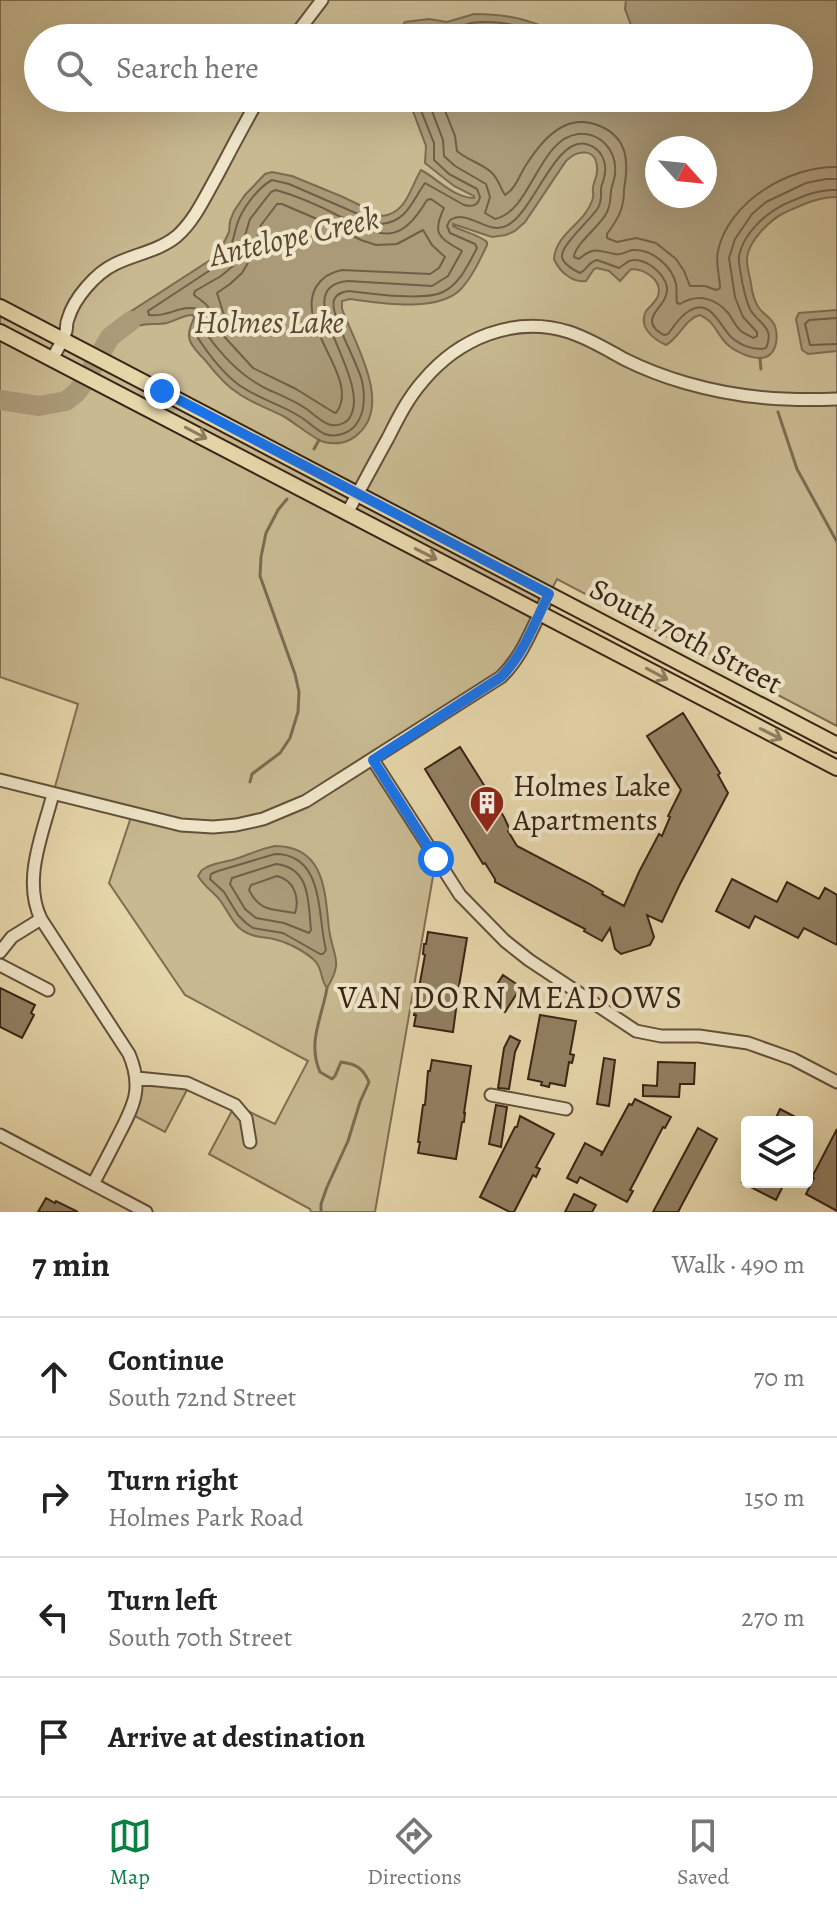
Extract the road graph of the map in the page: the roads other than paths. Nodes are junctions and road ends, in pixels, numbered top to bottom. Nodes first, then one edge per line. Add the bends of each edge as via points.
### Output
1 (322, 0) edge
2 (304, 24) edge
3 (251, 112) edge
4 (0, 307) edge
5 (67, 319) junction
6 (42, 328) junction
7 (0, 332) edge
8 (62, 339) junction
9 (52, 359) junction
10 (837, 399) edge
11 (358, 493) junction
12 (347, 513) junction
13 (549, 594) junction
14 (540, 612) junction
15 (837, 745) edge
16 (373, 760) junction
17 (837, 768) edge
18 (0, 780) edge
19 (53, 794) junction
20 (41, 919) junction
21 (0, 952) edge
22 (0, 965) edge
23 (48, 990) dead end
24 (137, 1078) junction
25 (837, 1082) edge
26 (491, 1095) dead end
27 (566, 1109) dead end
28 (0, 1135) edge
29 (250, 1142) dead end
30 (93, 1184) junction
31 (146, 1212) edge

1 - 2 street
3 - 5 street via 187,225 167,243 99,274
4 - 6 main road, South 70th Street
5 - 6 street
5 - 8 street
6 - 8 main road, South 70th Street
7 - 9 main road, South 70th Street
8 - 9 street
8 - 11 main road, South 70th Street
9 -> 12 main road, South 70th Street
10 - 11 street via 729,393 663,376 571,333 531,326 499,330 453,352 421,382
11 - 12 street
11 - 13 main road, South 70th Street
12 -> 14 main road, South 70th Street
13 - 14 street
13 - 15 main road, South 70th Street
14 - 16 street via 501,677
14 -> 17 main road, South 70th Street
16 - 19 street via 285,812 236,825 181,825
16 - 25 street via 460,895 529,960 636,1031 748,1043
18 - 19 street
19 - 20 street via 33,873
20 - 21 street via 12,937
20 - 24 street via 129,1054
22 - 23 street
24 - 29 street via 187,1083 235,1105 246,1118
24 - 30 street via 133,1107
26 - 27 street
28 - 30 street
30 - 31 street

